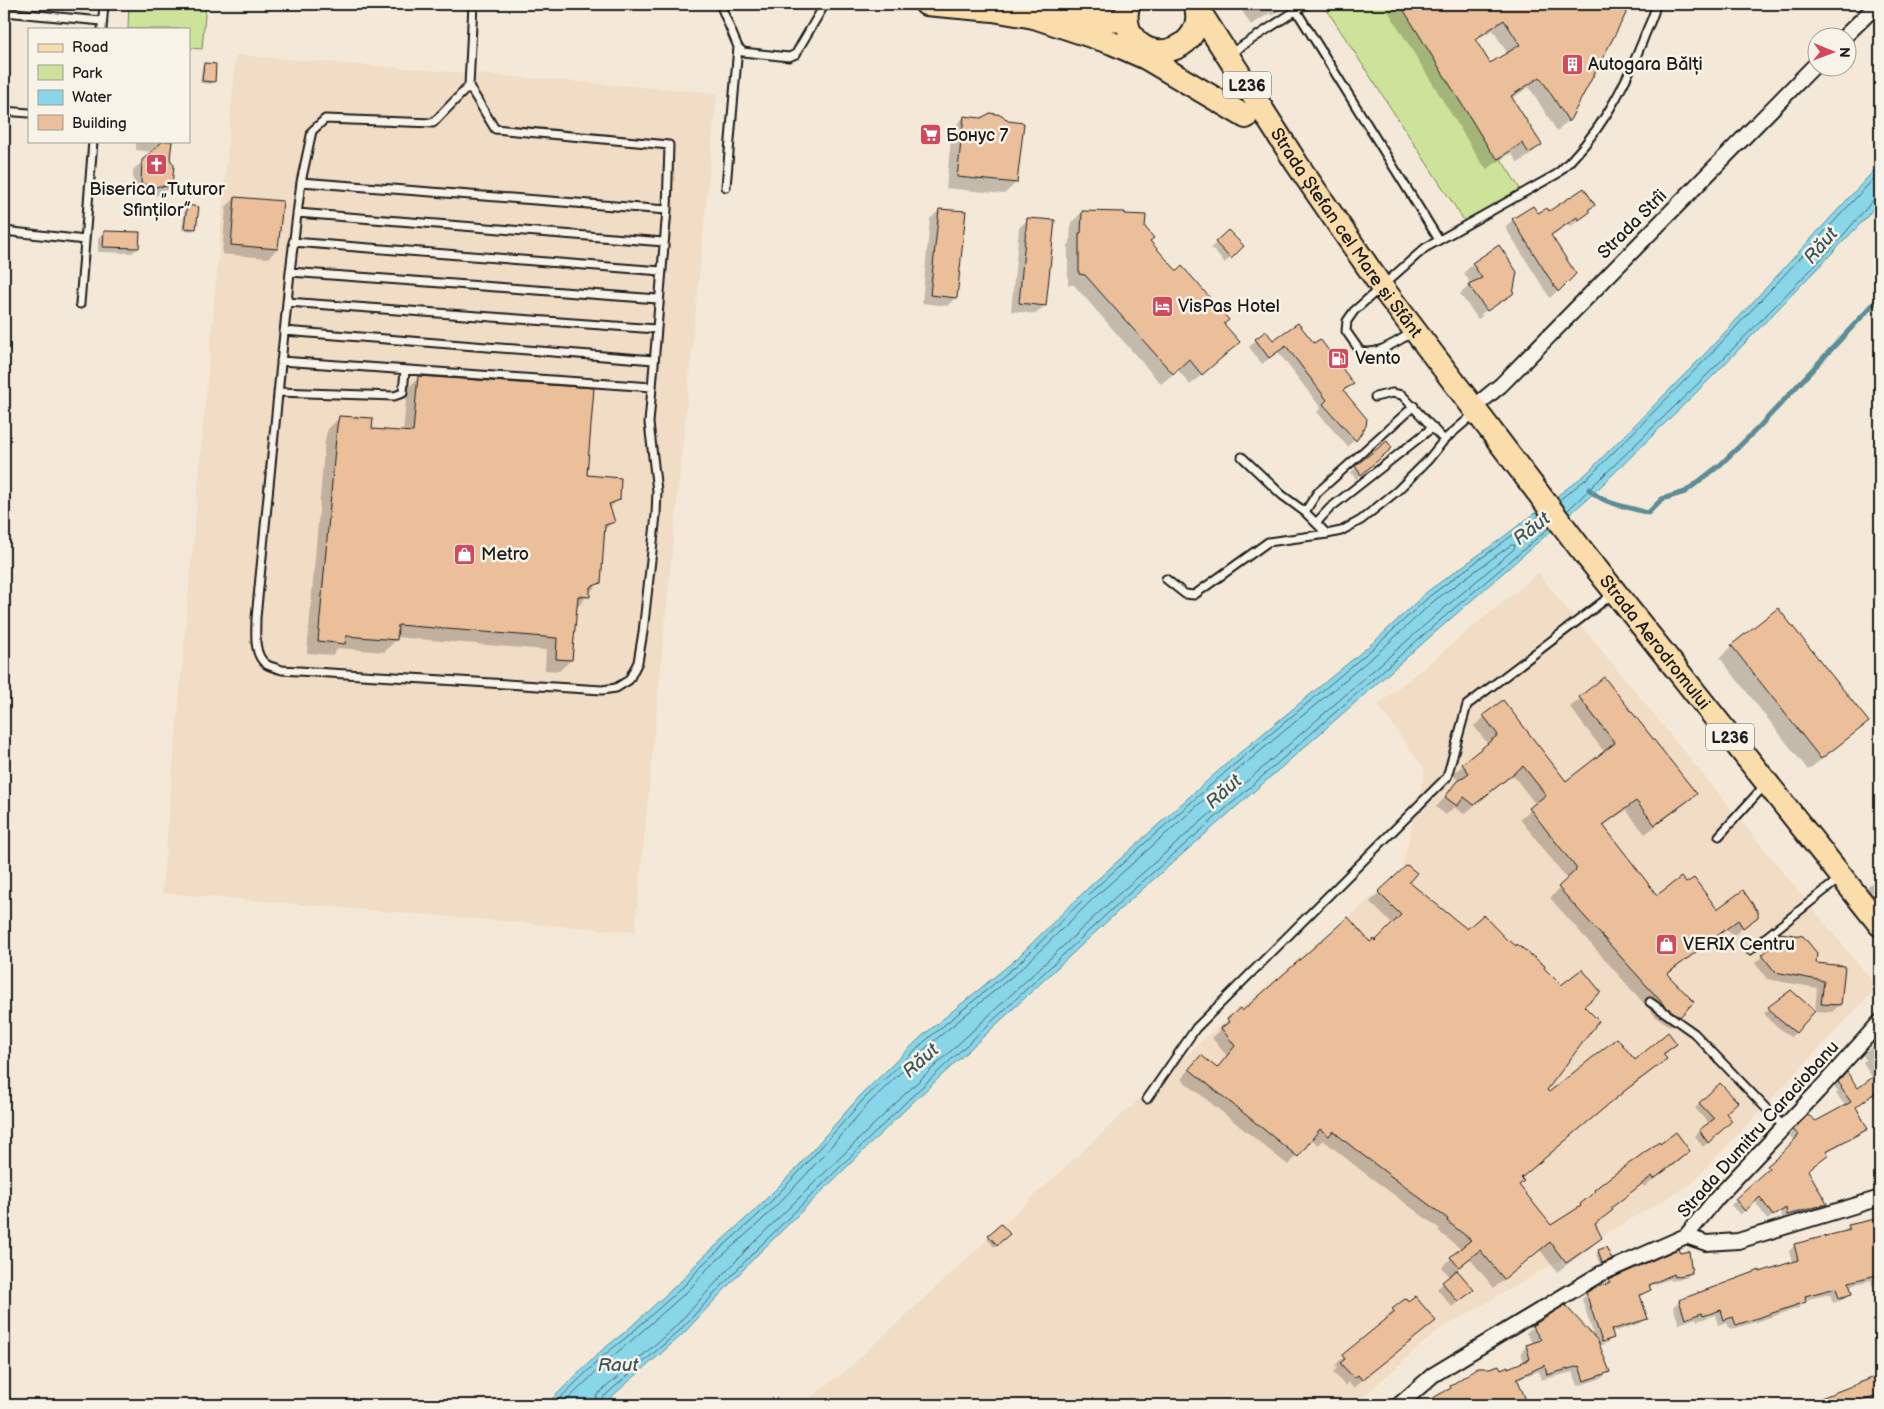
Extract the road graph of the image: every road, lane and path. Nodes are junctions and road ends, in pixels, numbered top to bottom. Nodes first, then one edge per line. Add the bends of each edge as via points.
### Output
1 (104, 4) edge
2 (473, 4) edge
3 (720, 4) edge
4 (825, 4) edge
5 (926, 4) edge
6 (1306, 4) edge
7 (1656, 4) edge
8 (1878, 4) edge
9 (1195, 5) edge
10 (994, 7) edge
11 (1037, 9) edge
12 (1296, 10) junction
13 (1127, 11) edge
14 (4, 12) edge
15 (102, 25) edge
16 (1853, 28) edge
17 (738, 46) junction
18 (1159, 52) junction
19 (1228, 55) junction
20 (1806, 74) edge
21 (469, 86) junction
22 (4, 111) edge
23 (28, 113) edge
24 (1246, 117) junction
25 (93, 142) edge
26 (1297, 164) junction
27 (301, 182) junction
28 (726, 187) dead end
29 (667, 210) junction
30 (297, 213) junction
31 (4, 231) edge
32 (85, 240) junction
33 (1439, 240) junction
34 (293, 242) junction
35 (664, 242) junction
36 (660, 271) junction
37 (290, 272) junction
38 (1381, 286) junction
39 (658, 299) junction
40 (287, 302) junction
41 (80, 304) dead end
42 (656, 329) junction
43 (284, 331) junction
44 (1415, 331) junction
45 (654, 360) junction
46 (281, 361) junction
47 (405, 370) junction
48 (652, 387) junction
49 (278, 392) junction
50 (1375, 397) dead end
51 (1414, 406) junction
52 (1474, 410) junction
53 (1433, 428) junction
54 (1444, 440) junction
55 (1242, 457) dead end
56 (1305, 512) junction
57 (1316, 523) junction
58 (1327, 534) junction
59 (1580, 548) joint
60 (1166, 579) dead end
61 (1615, 592) junction
62 (1767, 783) junction
63 (1719, 836) dead end
64 (1841, 877) junction
65 (1880, 925) edge
66 (1750, 950) dead end
67 (1650, 1002) dead end
68 (1880, 1022) edge
69 (1147, 1099) dead end
70 (1785, 1127) junction
71 (1880, 1198) edge
72 (1686, 1236) junction
73 (1399, 1405) edge

1 - 15 lane
2 - 21 lane
3 - 17 lane
4 - 17 lane via 796,54 789,57 748,54
5 - 10 main road
6 - 12 lane
7 - 33 lane via 1628,78 1597,130 1575,157 1557,174
8 - 16 street
9 - 18 main road, L236 via 1195,28 1189,38 1181,46
9 - 19 main road, Strada Ștefan cel Mare și Sfânt / L236
10 - 11 main road
11 - 13 main road
11 - 24 main road via 1146,58
12 - 19 lane
12 - 33 lane
13 - 18 main road, L236 via 1131,33 1138,42
14 - 15 lane
17 - 28 lane
18 - 24 main road, L236
19 - 26 main road, Strada Ștefan cel Mare și Sfânt / L236
20 - 52 street, Strada Strîi
21 - 27 lane via 433,123 325,119 312,131
21 - 29 lane via 495,129 669,145
22 - 23 lane
24 - 26 main road, L236
25 - 32 lane
26 - 38 main road, Strada Ștefan cel Mare și Sfânt
27 - 29 lane
27 - 30 lane
29 - 35 lane
30 - 34 lane
30 - 35 lane
31 - 32 lane
32 - 41 lane
33 - 38 lane
34 - 36 lane
34 - 37 lane
35 - 36 lane
36 - 39 lane
37 - 39 lane
37 - 40 lane
38 - 44 main road, Strada Ștefan cel Mare și Sfânt
38 - 44 lane via 1347,321 1346,331 1360,351 1377,352
39 - 42 lane
40 - 42 lane
40 - 43 lane
42 - 45 lane
43 - 45 lane
43 - 46 lane
44 - 52 main road, Strada Ștefan cel Mare și Sfânt
45 - 48 lane
46 - 47 lane
46 - 49 lane
47 - 48 lane
47 - 49 lane via 403,394 394,396
48 - 49 lane via 649,423 657,492 643,632 638,662 629,680 616,688 602,690 282,670 266,664 258,654 256,618
50 - 51 lane via 1402,394
51 - 53 lane
51 - 56 lane via 1317,493
52 - 54 lane
52 - 59 main road, Strada Ștefan cel Mare și Sfânt / L236
53 - 54 lane
53 - 57 lane via 1330,508
54 - 58 lane via 1390,497 1361,520 1341,531
55 - 56 lane
56 - 57 lane
57 - 58 lane
58 - 60 lane via 1268,542 1194,595 1185,594
59 - 61 main road, Strada Aerodromului / L236
61 - 62 main road, Strada Aerodromului / L236
61 - 69 lane via 1467,705 1447,777 1196,1028
62 - 63 lane
62 - 64 main road, Strada Aerodromului / L236
64 - 65 main road, Strada Aerodromului / L236
64 - 66 lane
67 - 70 lane via 1694,1033
68 - 70 street, Strada Dumitru Caraciobanu
70 - 72 street, Strada Dumitru Caraciobanu via 1716,1199
71 - 72 street via 1738,1241 1706,1243
72 - 73 street, Strada Dumitru Caraciobanu via 1600,1274 1432,1375

